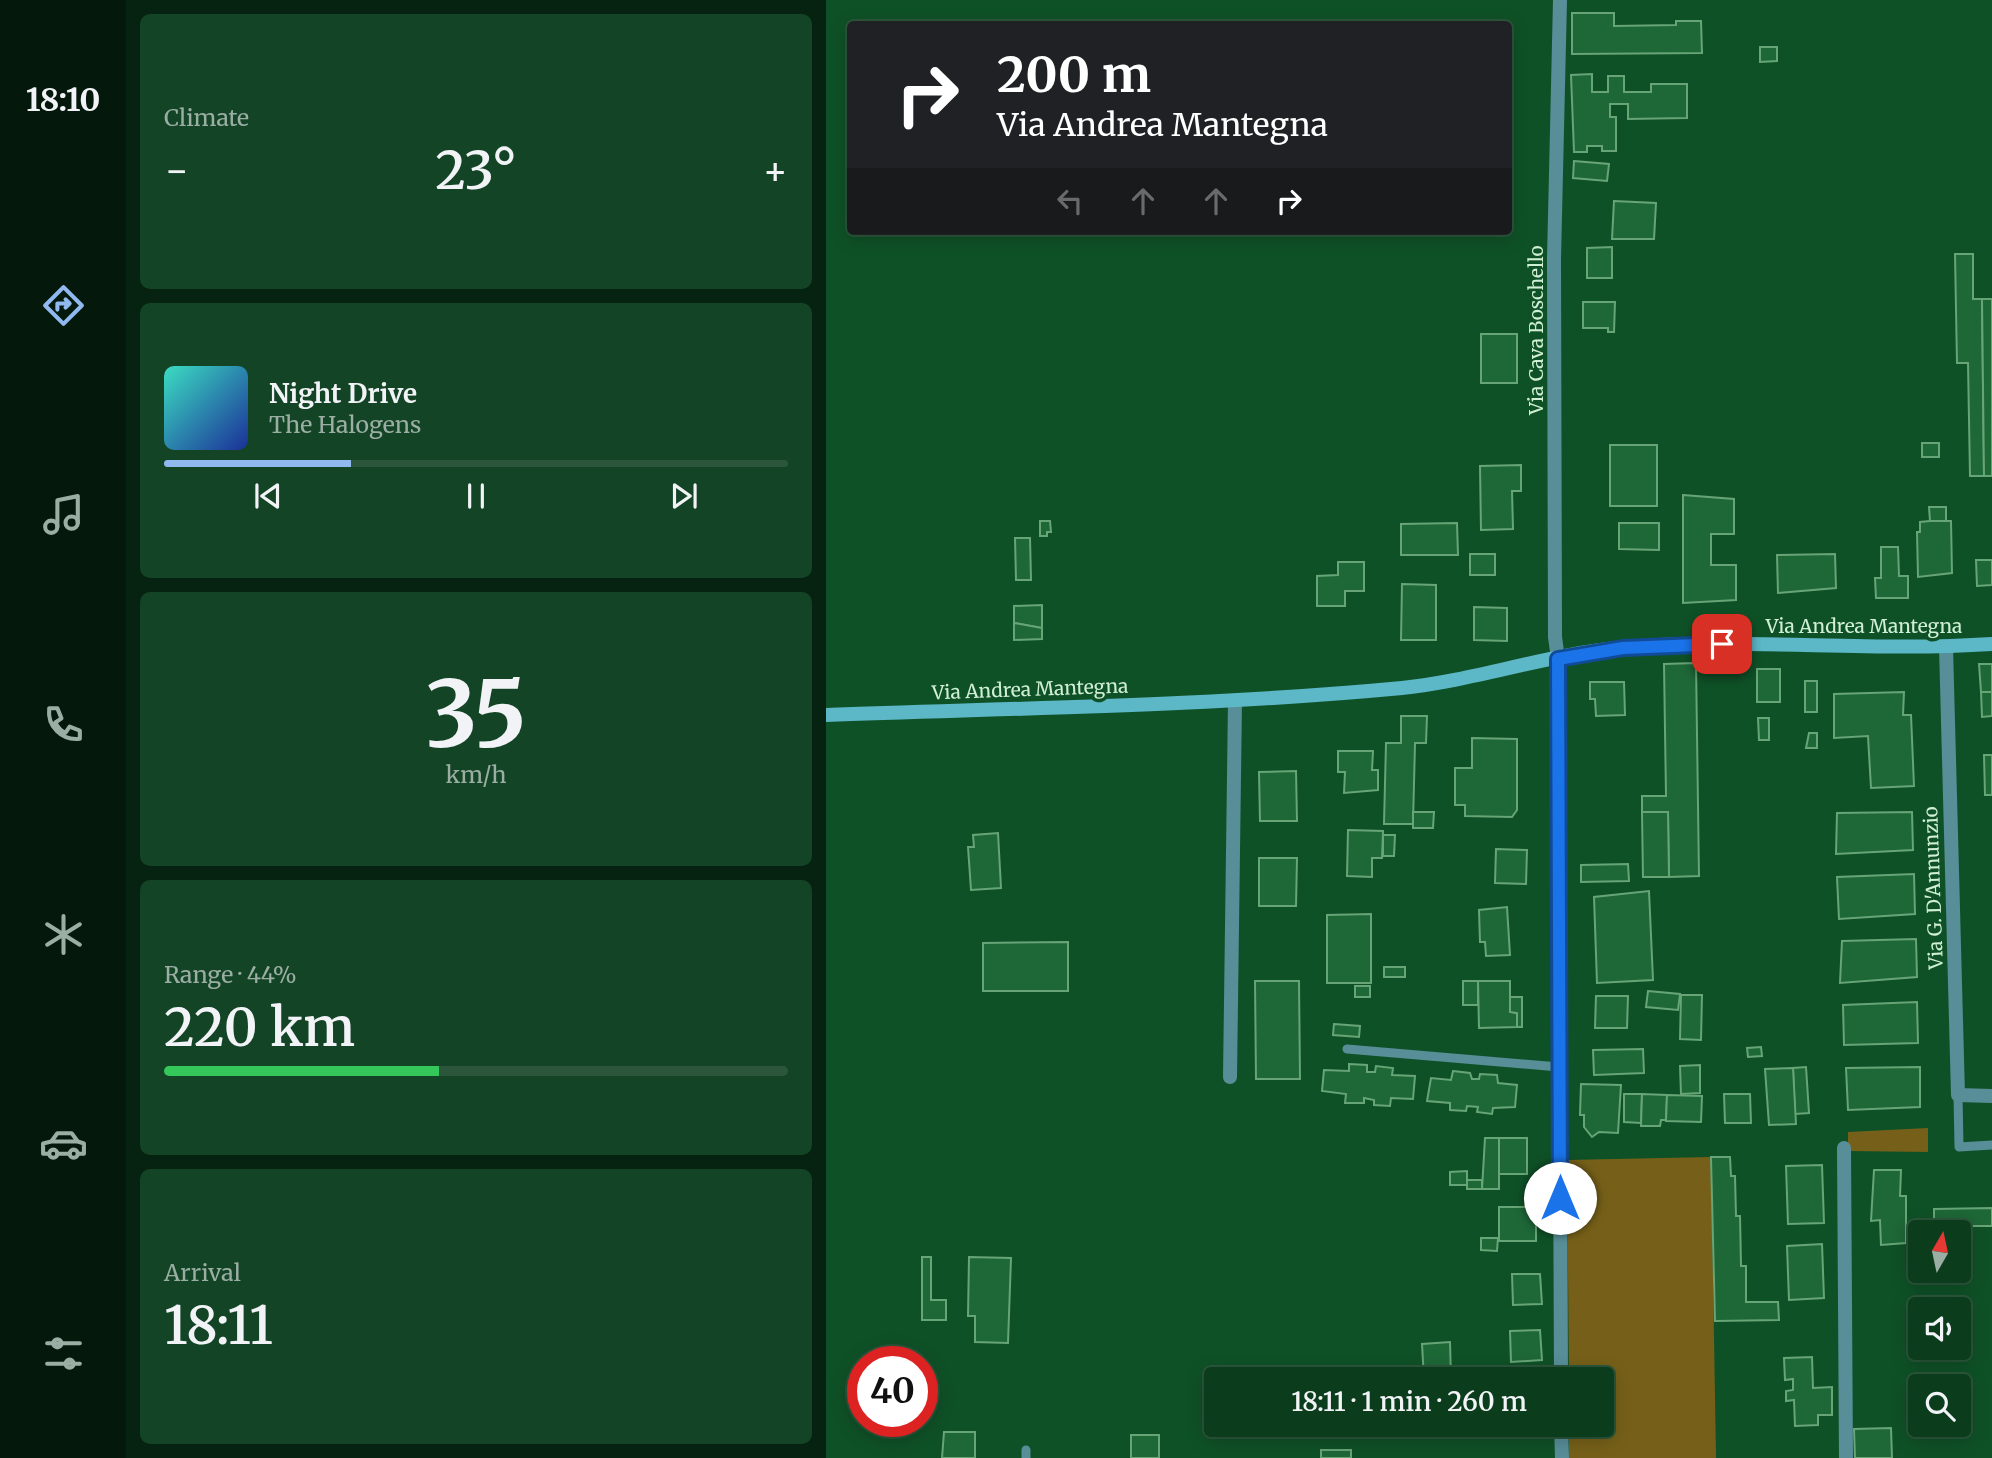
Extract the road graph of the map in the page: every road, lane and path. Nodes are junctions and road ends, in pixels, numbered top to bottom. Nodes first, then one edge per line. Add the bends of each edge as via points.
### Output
1 (1560, 0) edge
2 (1992, 644) edge
3 (1946, 647) junction
4 (1558, 659) junction
5 (1236, 701) junction
6 (826, 715) edge
7 (1347, 1049) dead end
8 (1559, 1067) junction
9 (1230, 1077) dead end
10 (1958, 1095) junction
11 (1992, 1096) edge
12 (1992, 1145) edge
13 (1843, 1148) dead end
14 (1560, 1367) edge
15 (1561, 1437) edge
16 (1562, 1458) edge
17 (1846, 1458) edge

1 - 4 street, Via Cava Boschello via 1554,259
2 - 3 main road, Via Andrea Mantegna
3 - 4 main road, Via Andrea Mantegna via 1681,644
3 - 10 street, Via G. D'Annunzio
4 - 5 main road, Via Andrea Mantegna via 1406,687
4 - 8 street, Via Cava Boschello
5 - 6 main road, Via Andrea Mantegna
5 - 9 street
7 - 8 lane
8 - 14 street, Via Cava Boschello
10 - 11 street
10 - 12 lane via 1959,1147
13 - 17 street
15 - 16 street

